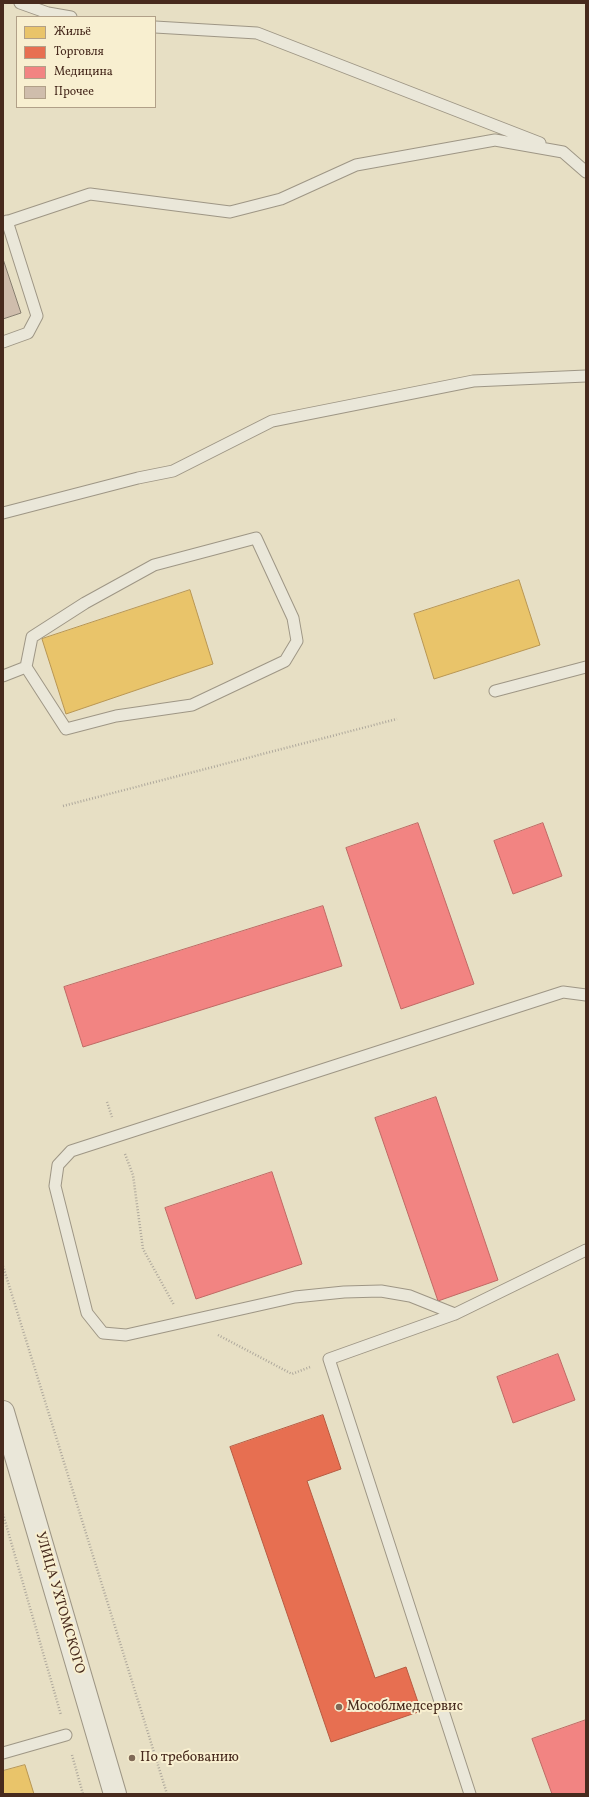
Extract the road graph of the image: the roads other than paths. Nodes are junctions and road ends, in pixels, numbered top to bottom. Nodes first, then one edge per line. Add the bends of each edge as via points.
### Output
1 (20, 3) edge
2 (65, 16) edge
3 (156, 27) edge
4 (563, 152) junction
5 (586, 172) edge
6 (5, 222) edge
7 (3, 342) edge
8 (586, 376) edge
9 (3, 513) edge
10 (26, 667) junction
11 (586, 667) edge
12 (3, 676) edge
13 (495, 691) dead end
14 (586, 995) edge
15 (586, 1250) edge
16 (455, 1314) junction
17 (3, 1412) edge
18 (66, 1735) road end
19 (3, 1753) edge
20 (115, 1794) edge
21 (470, 1794) edge

1 - 2 lane
3 - 4 lane via 257,33
4 - 5 lane
4 - 6 lane via 494,140 356,165 281,199 230,212 90,194
6 - 7 lane via 37,316 28,333
8 - 9 lane via 473,381 272,421 173,472 138,478
10 - 10 lane via 32,637 85,603 154,565 256,538 293,618 297,641 285,661 192,705 116,716 66,729
10 - 12 lane
11 - 13 lane
14 - 16 lane via 563,992 71,1152 58,1165 55,1186 87,1313 103,1333 126,1335 295,1297 344,1292 381,1291 410,1296
15 - 16 lane
16 - 21 lane via 329,1359
17 - 20 street, УЛИЦА УХТОМСКОГО
18 - 19 lane

